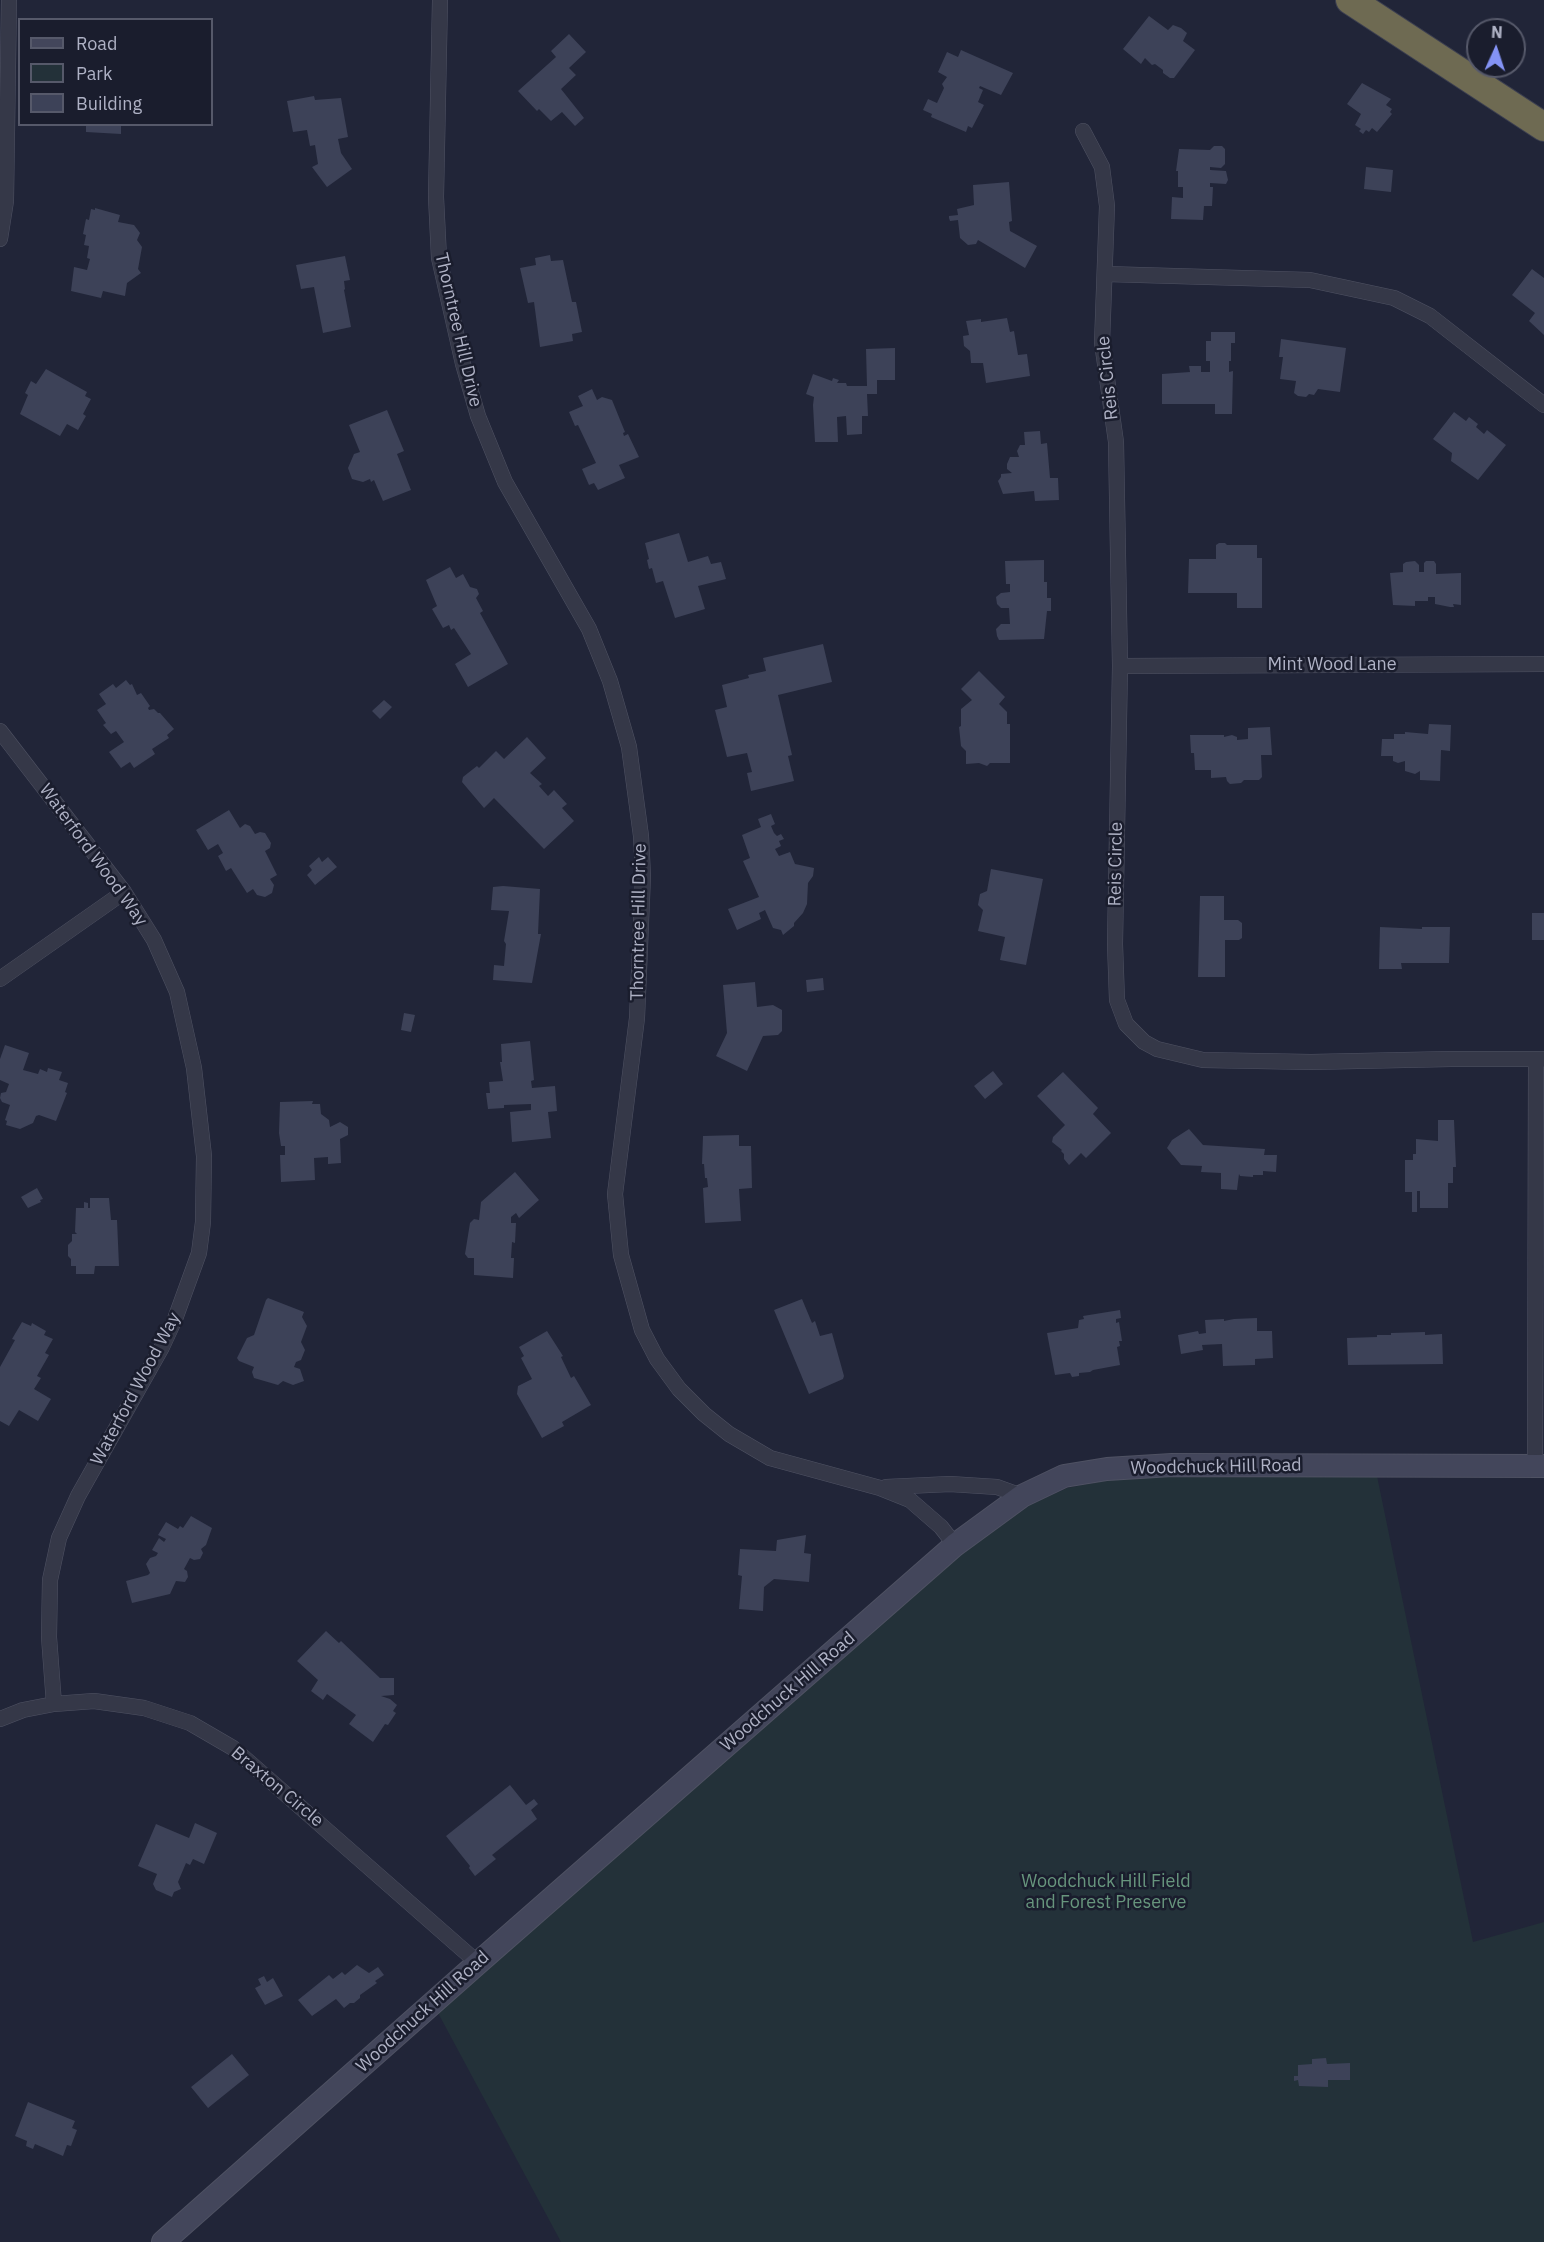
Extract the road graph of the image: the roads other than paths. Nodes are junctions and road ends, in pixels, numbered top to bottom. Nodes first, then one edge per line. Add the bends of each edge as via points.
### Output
1 (9, 0) edge
2 (440, 0) edge
3 (1350, 0) edge
4 (1544, 128) edge
5 (1083, 131) dead end
6 (0, 239) edge
7 (1106, 274) junction
8 (1544, 405) edge
9 (1544, 664) edge
10 (1120, 666) junction
11 (0, 731) edge
12 (124, 892) junction
13 (0, 979) edge
14 (1540, 1060) edge
15 (1540, 1466) edge
16 (880, 1488) junction
17 (1022, 1496) junction
18 (955, 1545) junction
19 (54, 1704) junction
20 (0, 1719) edge
21 (478, 1963) junction
22 (164, 2242) edge

1 - 6 street via 6,201
2 - 16 street, Thorntree Hill Drive via 436,197 439,258 463,364 478,416 505,482 589,629 610,681 628,747 643,876 637,1018 615,1194 621,1255 642,1330 679,1389 729,1434 770,1458
3 - 4 highway
5 - 7 street, Reis Circle via 1102,167 1107,206
7 - 8 street via 1310,280 1394,298 1430,316
7 - 10 street, Reis Circle via 1102,343 1116,442
9 - 10 street, Mint Wood Lane
10 - 14 street, Reis Circle via 1117,1000 1126,1024 1144,1042 1156,1049 1203,1060
11 - 12 street, Waterford Wood Way
12 - 13 street
12 - 19 street, Waterford Wood Way via 154,940 177,992 194,1068 204,1156 203,1222 199,1253 175,1319 59,1538 50,1580
14 - 15 street
15 - 17 street, Woodchuck Hill Road via 1172,1465 1064,1476
16 - 17 street, Thorntree Hill Drive via 950,1484 997,1487
16 - 18 street, Thorntree Hill Drive via 925,1511
17 - 18 street, Woodchuck Hill Road
18 - 21 street, Woodchuck Hill Road
19 - 20 street, Braxton Circle
19 - 21 street, Braxton Circle via 94,1701 144,1708 190,1723 233,1748
21 - 22 street, Woodchuck Hill Road

